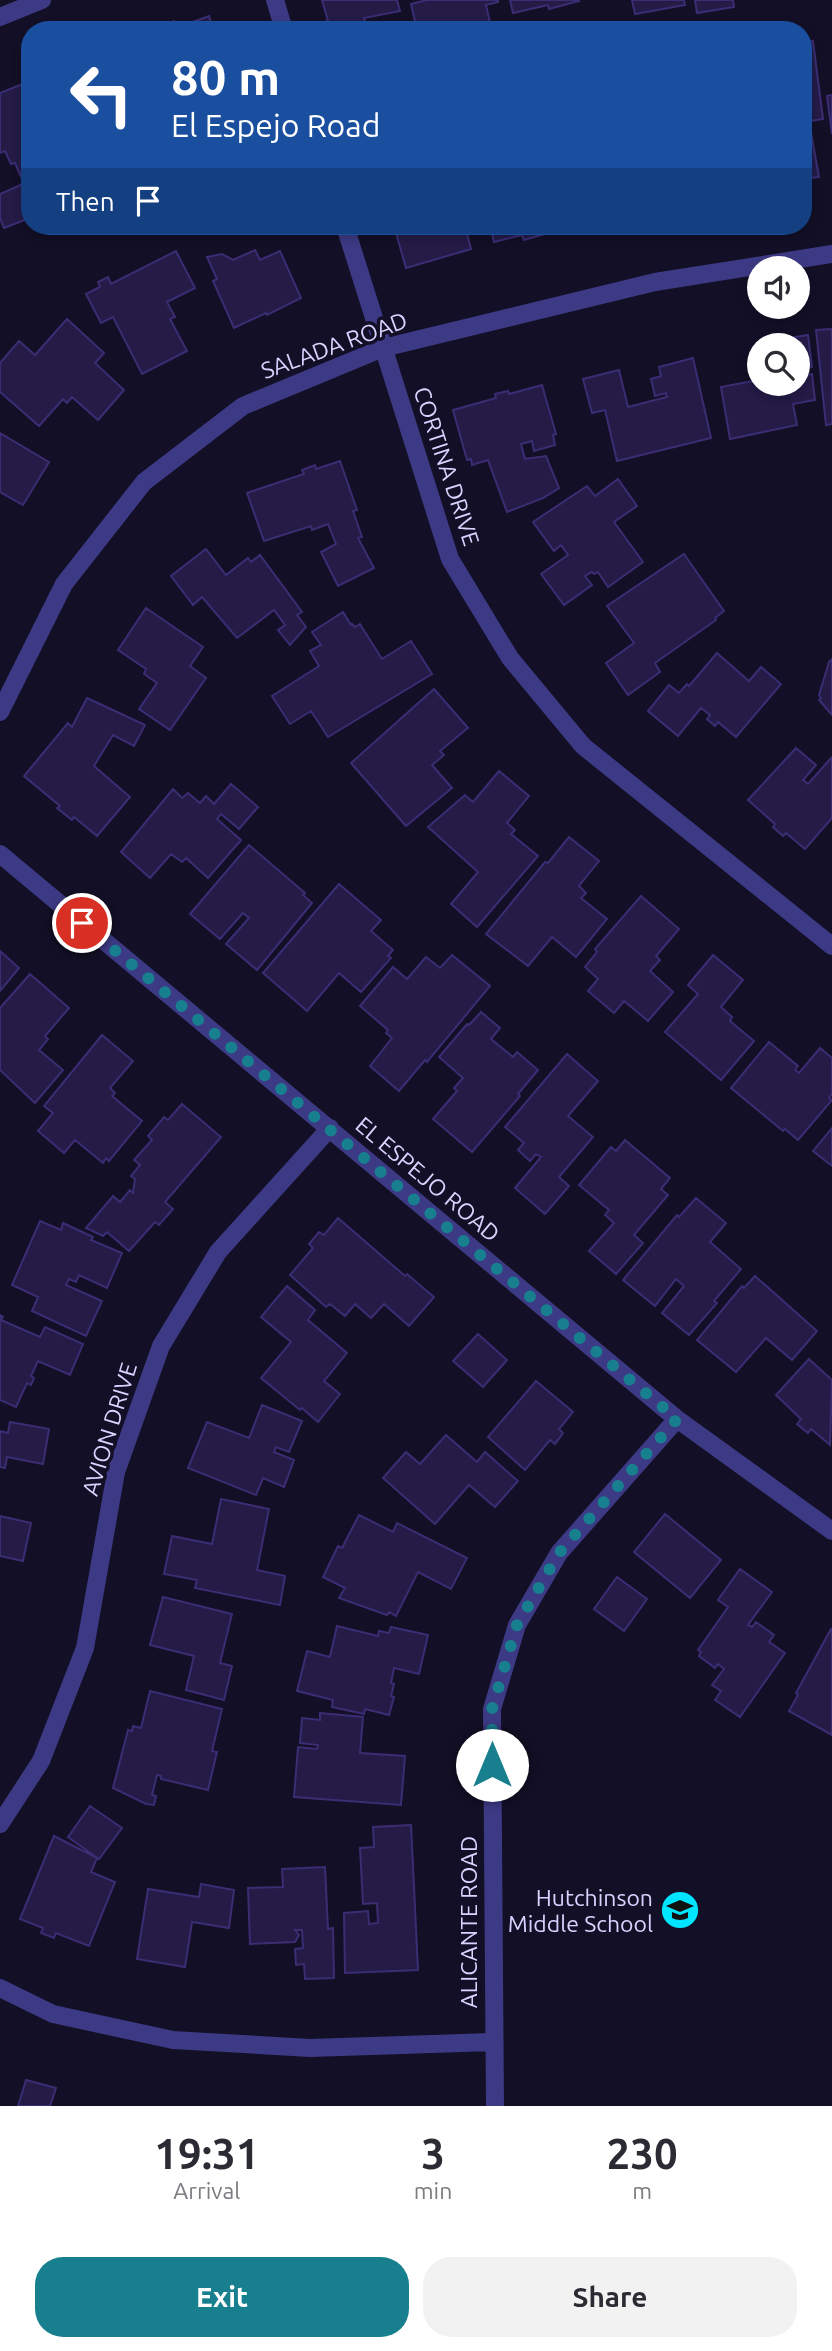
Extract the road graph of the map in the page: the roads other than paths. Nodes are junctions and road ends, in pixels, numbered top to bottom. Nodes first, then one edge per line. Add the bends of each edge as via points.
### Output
1 (42, 0) edge
2 (275, 0) edge
3 (0, 17) edge
4 (281, 21) edge
5 (348, 235) edge
6 (832, 254) edge
7 (383, 348) junction
8 (0, 712) edge
9 (0, 855) edge
10 (828, 935) edge
11 (330, 1128) junction
12 (677, 1419) junction
13 (832, 1531) edge
14 (0, 1824) edge
15 (0, 1988) edge
16 (493, 2042) junction
17 (495, 2106) edge

1 - 3 street
2 - 4 street
5 - 7 street, CORTINA DRIVE
6 - 7 street, SALADA ROAD via 655,282
7 - 8 street, SALADA ROAD via 243,405 144,482 64,584
7 - 10 street, CORTINA DRIVE via 450,559 510,657 583,746
9 - 11 street, EL ESPEJO ROAD
11 - 12 street, EL ESPEJO ROAD
11 - 14 street, AVION DRIVE via 218,1252 161,1346 116,1472 85,1647 41,1761
12 - 13 street, EL ESPEJO ROAD
12 - 16 street, ALICANTE ROAD via 559,1553 517,1625 492,1709
15 - 16 street via 53,2014 173,2040 310,2048
16 - 17 street, ALICANTE ROAD

